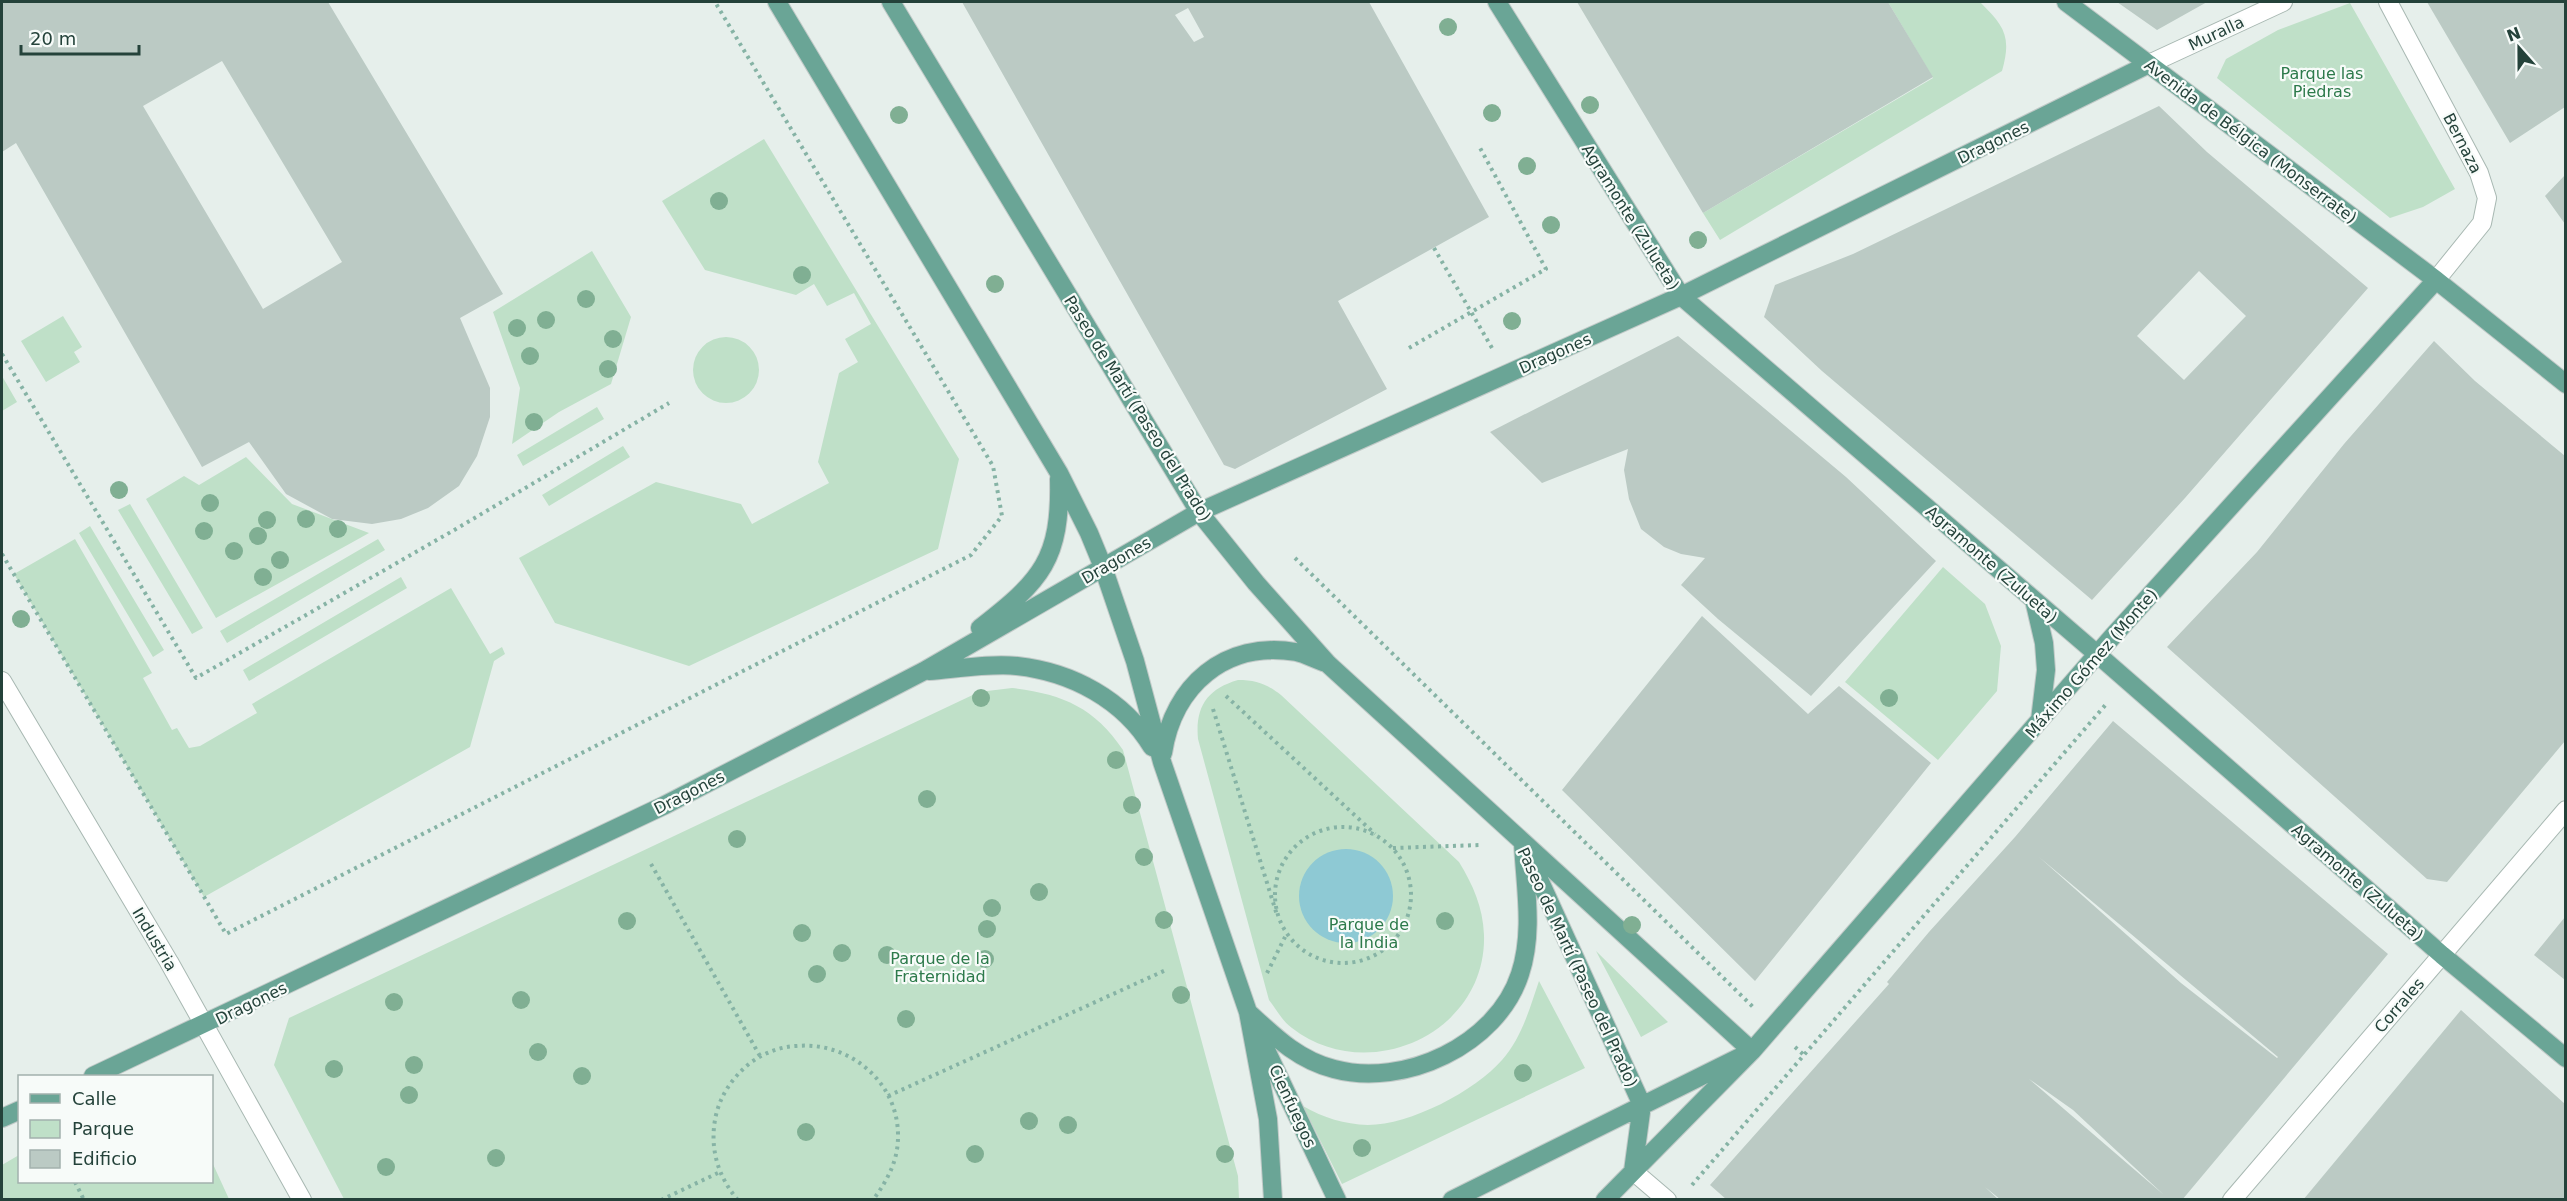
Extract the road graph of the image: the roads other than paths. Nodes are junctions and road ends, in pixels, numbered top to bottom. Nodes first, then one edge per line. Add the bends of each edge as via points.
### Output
1 (777, 2) edge
2 (891, 2) edge
3 (1497, 2) edge
4 (2066, 2) edge
5 (2283, 2) edge
6 (2388, 2) edge
7 (2149, 64) junction
8 (2436, 280) junction
9 (1681, 296) junction
10 (2565, 384) edge
11 (1059, 473) junction
12 (1199, 512) junction
13 (1103, 567) junction
14 (2034, 600) junction
15 (2097, 654) junction
16 (1328, 664) junction
17 (924, 671) junction
18 (2, 681) edge
19 (2040, 720) junction
20 (1161, 762) junction
21 (2565, 810) edge
22 (1522, 843) junction
23 (2442, 955) junction
24 (1248, 1012) junction
25 (204, 1025) junction
26 (1752, 1051) junction
27 (2565, 1058) edge
28 (97, 1075) edge
29 (1642, 1106) junction
30 (18, 1111) edge
31 (2, 1118) edge
32 (1633, 1171) junction
33 (302, 1200) edge
34 (1273, 1200) edge
35 (1337, 1200) edge
36 (1452, 1200) edge
37 (1605, 1200) edge
38 (1667, 1200) edge
39 (2232, 1200) edge

1 - 11 main road
2 - 12 main road, Paseo de Martí (Paseo del Prado)
3 - 9 main road, Agramonte (Zulueta)
4 - 7 main road, Avenida de Bélgica (Monserrate)
5 - 7 street, Muralla
6 - 8 street, Bernaza via 2479,173 2487,198 2482,224
7 - 8 main road, Avenida de Bélgica (Monserrate)
7 - 9 main road, Dragones
8 - 10 main road, Avenida de Bélgica (Monserrate)
8 - 15 main road, Máximo Gómez (Monte)
9 - 12 main road, Dragones
9 - 14 main road, Agramonte (Zulueta)
11 - 13 main road
11 - 17 main road via 1058,524 1047,564 1019,596
12 - 13 main road, Dragones
12 - 16 main road, Paseo de Martí (Paseo del Prado)
13 - 17 main road, Dragones
13 - 20 main road via 1135,661
14 - 15 main road, Agramonte (Zulueta)
14 - 19 main road via 2046,670
15 - 19 main road, Máximo Gómez (Monte)
15 - 23 main road, Agramonte (Zulueta)
16 - 20 main road via 1297,652 1264,650 1232,658 1203,674 1171,719
16 - 22 main road, Paseo de Martí (Paseo del Prado)
17 - 20 main road via 1016,666 1065,677 1117,705 1140,727
17 - 25 main road, Dragones via 665,805
18 - 25 street, Industria
19 - 26 main road, Máximo Gómez (Monte)
20 - 24 main road
21 - 23 street, Corrales
22 - 24 main road via 1527,944 1520,975 1502,1009 1471,1040 1438,1059 1394,1071 1335,1070 1284,1045
22 - 26 main road
22 - 29 main road, Paseo de Martí (Paseo del Prado)
23 - 27 main road, Agramonte (Zulueta)
23 - 39 street, Corrales
24 - 34 main road via 1268,1119
24 - 35 main road, Cienfuegos
25 - 28 main road, Dragones
25 - 33 street, Industria
26 - 29 main road, Máximo Gómez (Monte)
26 - 32 main road, Máximo Gómez (Monte)
29 - 32 main road
29 - 36 main road, Máximo Gómez (Monte)
30 - 31 main road
32 - 37 main road, Máximo Gómez (Monte)
32 - 38 street

